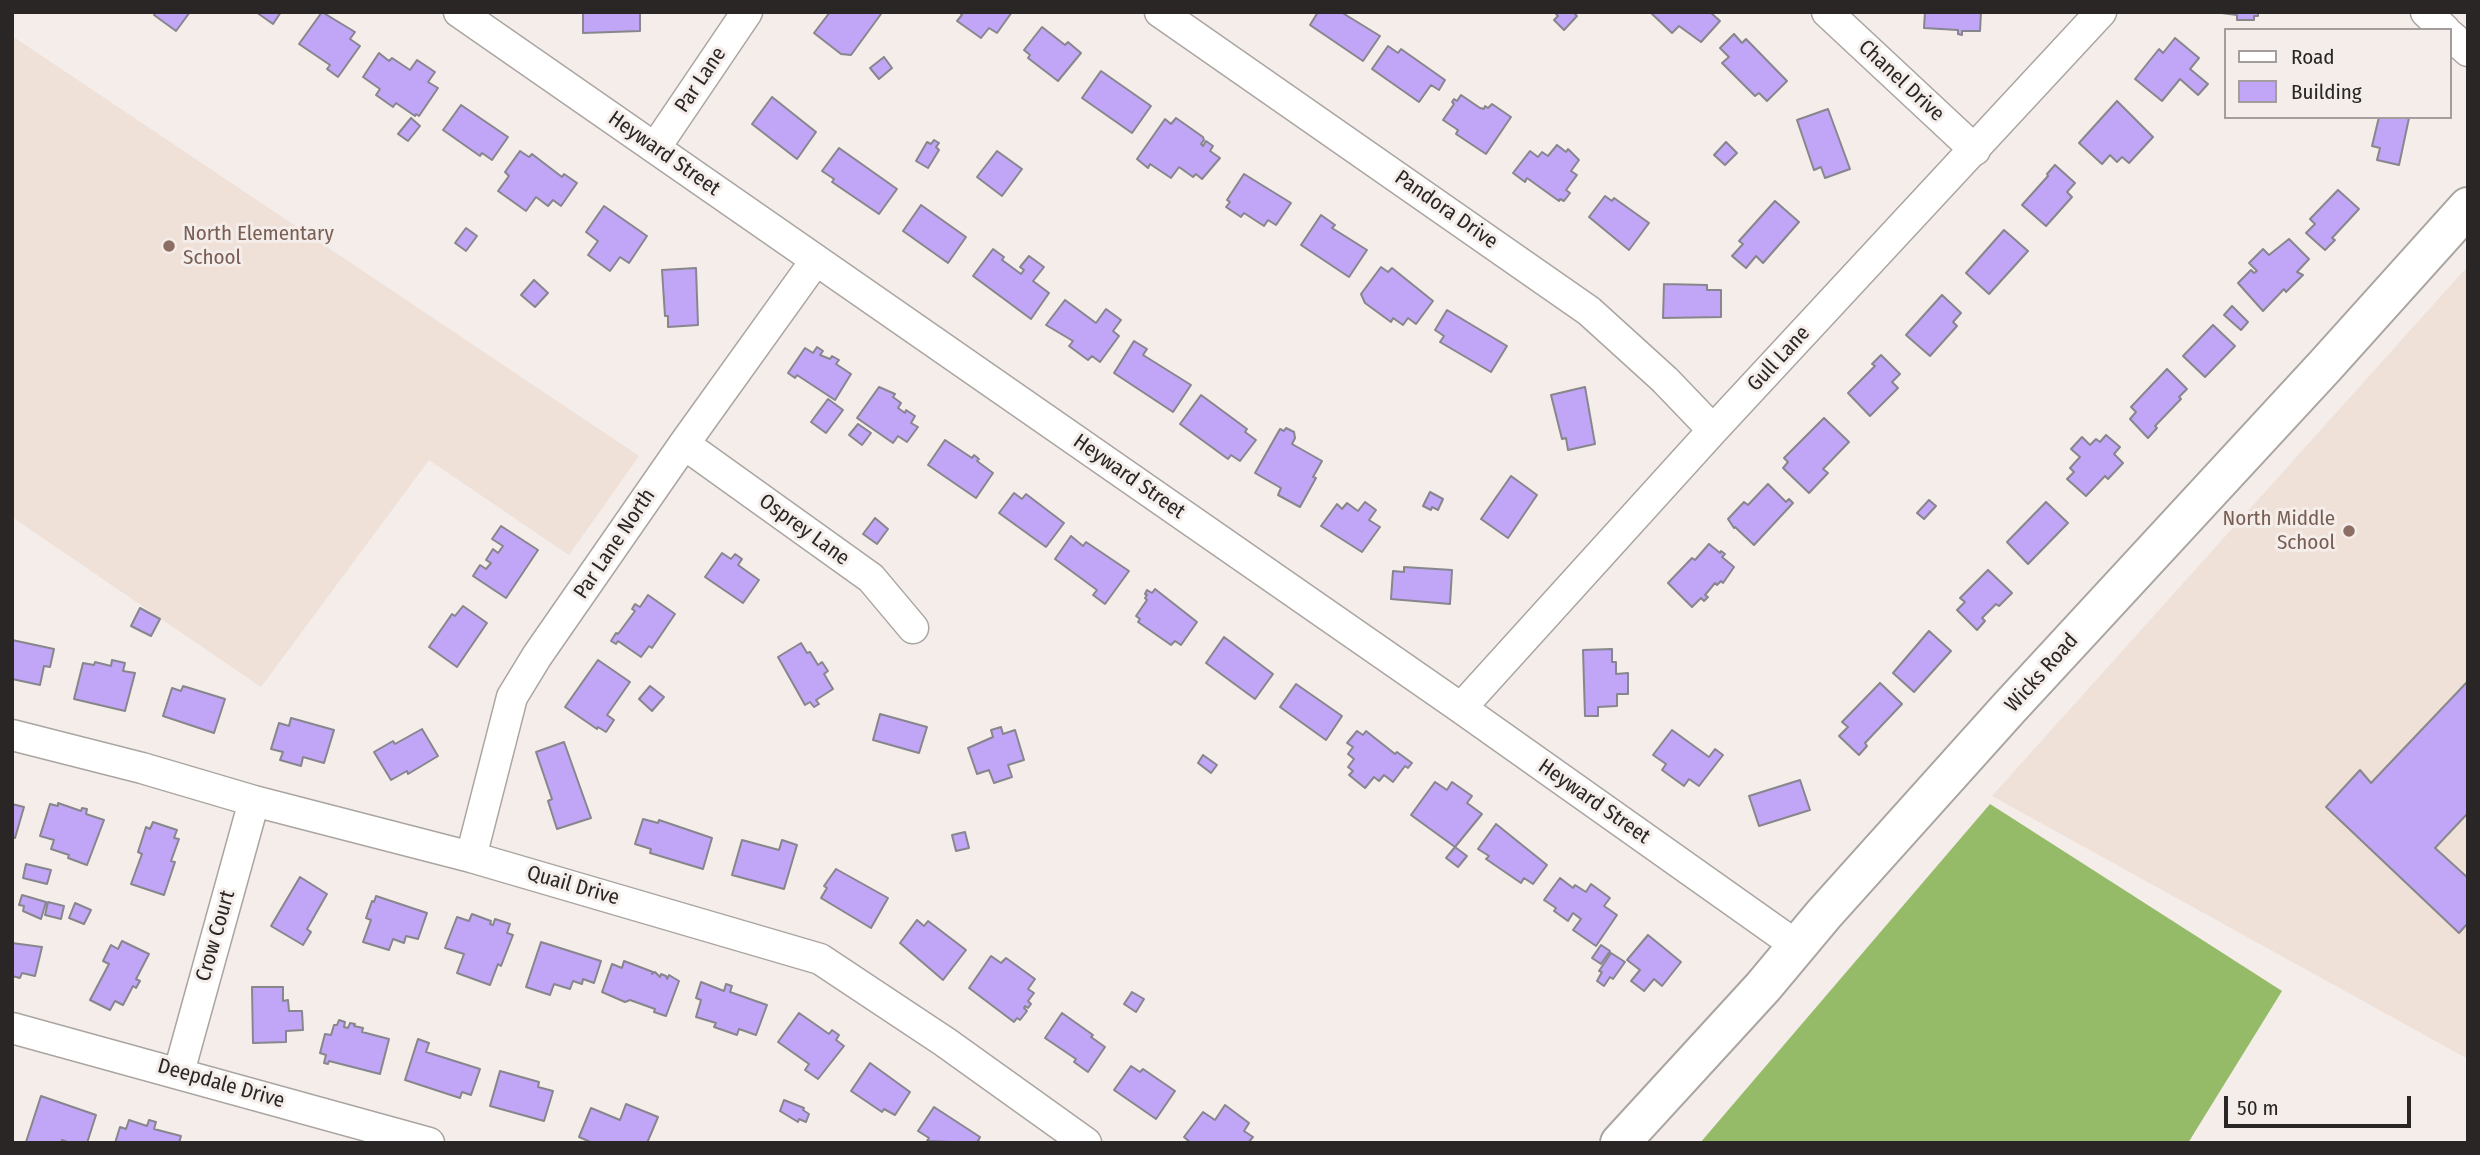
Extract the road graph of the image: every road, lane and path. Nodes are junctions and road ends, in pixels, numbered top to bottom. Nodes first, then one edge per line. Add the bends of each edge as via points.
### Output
1 (459, 12) edge
2 (747, 12) edge
3 (1160, 12) edge
4 (1827, 12) edge
5 (2101, 12) edge
6 (2426, 12) edge
7 (2443, 28) edge
8 (2452, 37) edge
9 (2468, 51) edge
10 (655, 148) junction
11 (1975, 150) junction
12 (2468, 207) edge
13 (816, 260) junction
14 (1713, 430) junction
15 (684, 444) junction
16 (913, 628) dead end
17 (1461, 708) junction
18 (12, 735) edge
19 (254, 801) junction
20 (471, 857) junction
21 (1797, 946) junction
22 (12, 1028) edge
23 (178, 1072) junction
24 (429, 1143) edge
25 (1086, 1143) edge
26 (1620, 1143) edge

1 - 10 street, Heyward Street
2 - 10 street, Par Lane
3 - 14 street, Pandora Drive via 1589,311
4 - 11 street, Chanel Drive
5 - 11 street, Gull Lane
6 - 7 street
8 - 9 street
10 - 13 street, Heyward Street
11 - 14 street, Gull Lane
12 - 21 main road, Wicks Road
13 - 15 street, Par Lane North
13 - 17 street, Heyward Street
14 - 17 street, Gull Lane
15 - 16 street, Osprey Lane via 871,578
15 - 20 street, Par Lane North via 512,697
17 - 21 street, Heyward Street
18 - 19 street, Quail Drive
19 - 20 street, Quail Drive
19 - 23 street, Crow Court
20 - 25 street, Quail Drive via 820,959
21 - 26 main road, Wicks Road
22 - 23 street, Deepdale Drive
23 - 24 street, Deepdale Drive

